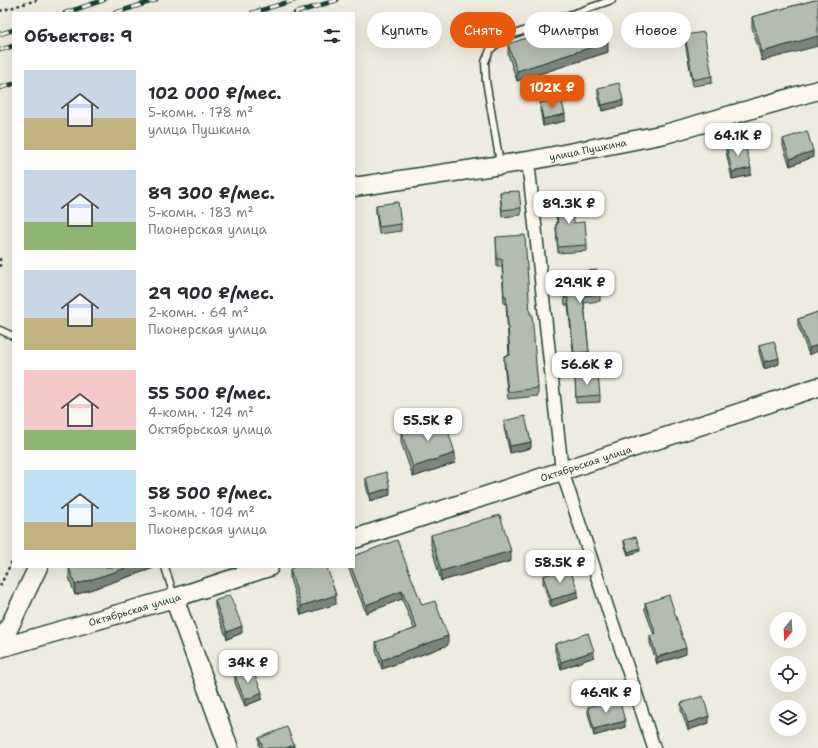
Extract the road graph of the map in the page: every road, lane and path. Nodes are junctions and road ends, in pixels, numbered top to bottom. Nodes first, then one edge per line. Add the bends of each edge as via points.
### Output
1 (37, 0) edge
2 (612, 0) edge
3 (0, 11) edge
4 (818, 90) edge
5 (528, 161) junction
6 (500, 165) junction
7 (355, 187) edge
8 (0, 258) edge
9 (0, 269) edge
10 (0, 330) edge
11 (12, 336) edge
12 (818, 387) edge
13 (562, 471) junction
14 (355, 539) edge
15 (12, 561) edge
16 (38, 568) edge
17 (165, 568) edge
18 (265, 568) edge
19 (0, 586) edge
20 (174, 598) junction
21 (0, 647) edge
22 (229, 748) edge
23 (654, 748) edge

1 - 3 path
2 - 6 lane via 506,37 490,50 485,62 486,81
4 - 5 street, улица Пушкина via 665,134
5 - 6 street, улица Пушкина
5 - 13 street
6 - 7 street, улица Пушкина
8 - 9 path
10 - 11 lane
12 - 13 street, Октябрьская улица
13 - 14 street, Октябрьская улица
13 - 23 street
15 - 19 path
16 - 21 street
17 - 20 lane
18 - 20 street, Октябрьская улица
20 - 21 street, Октябрьская улица
20 - 22 street

